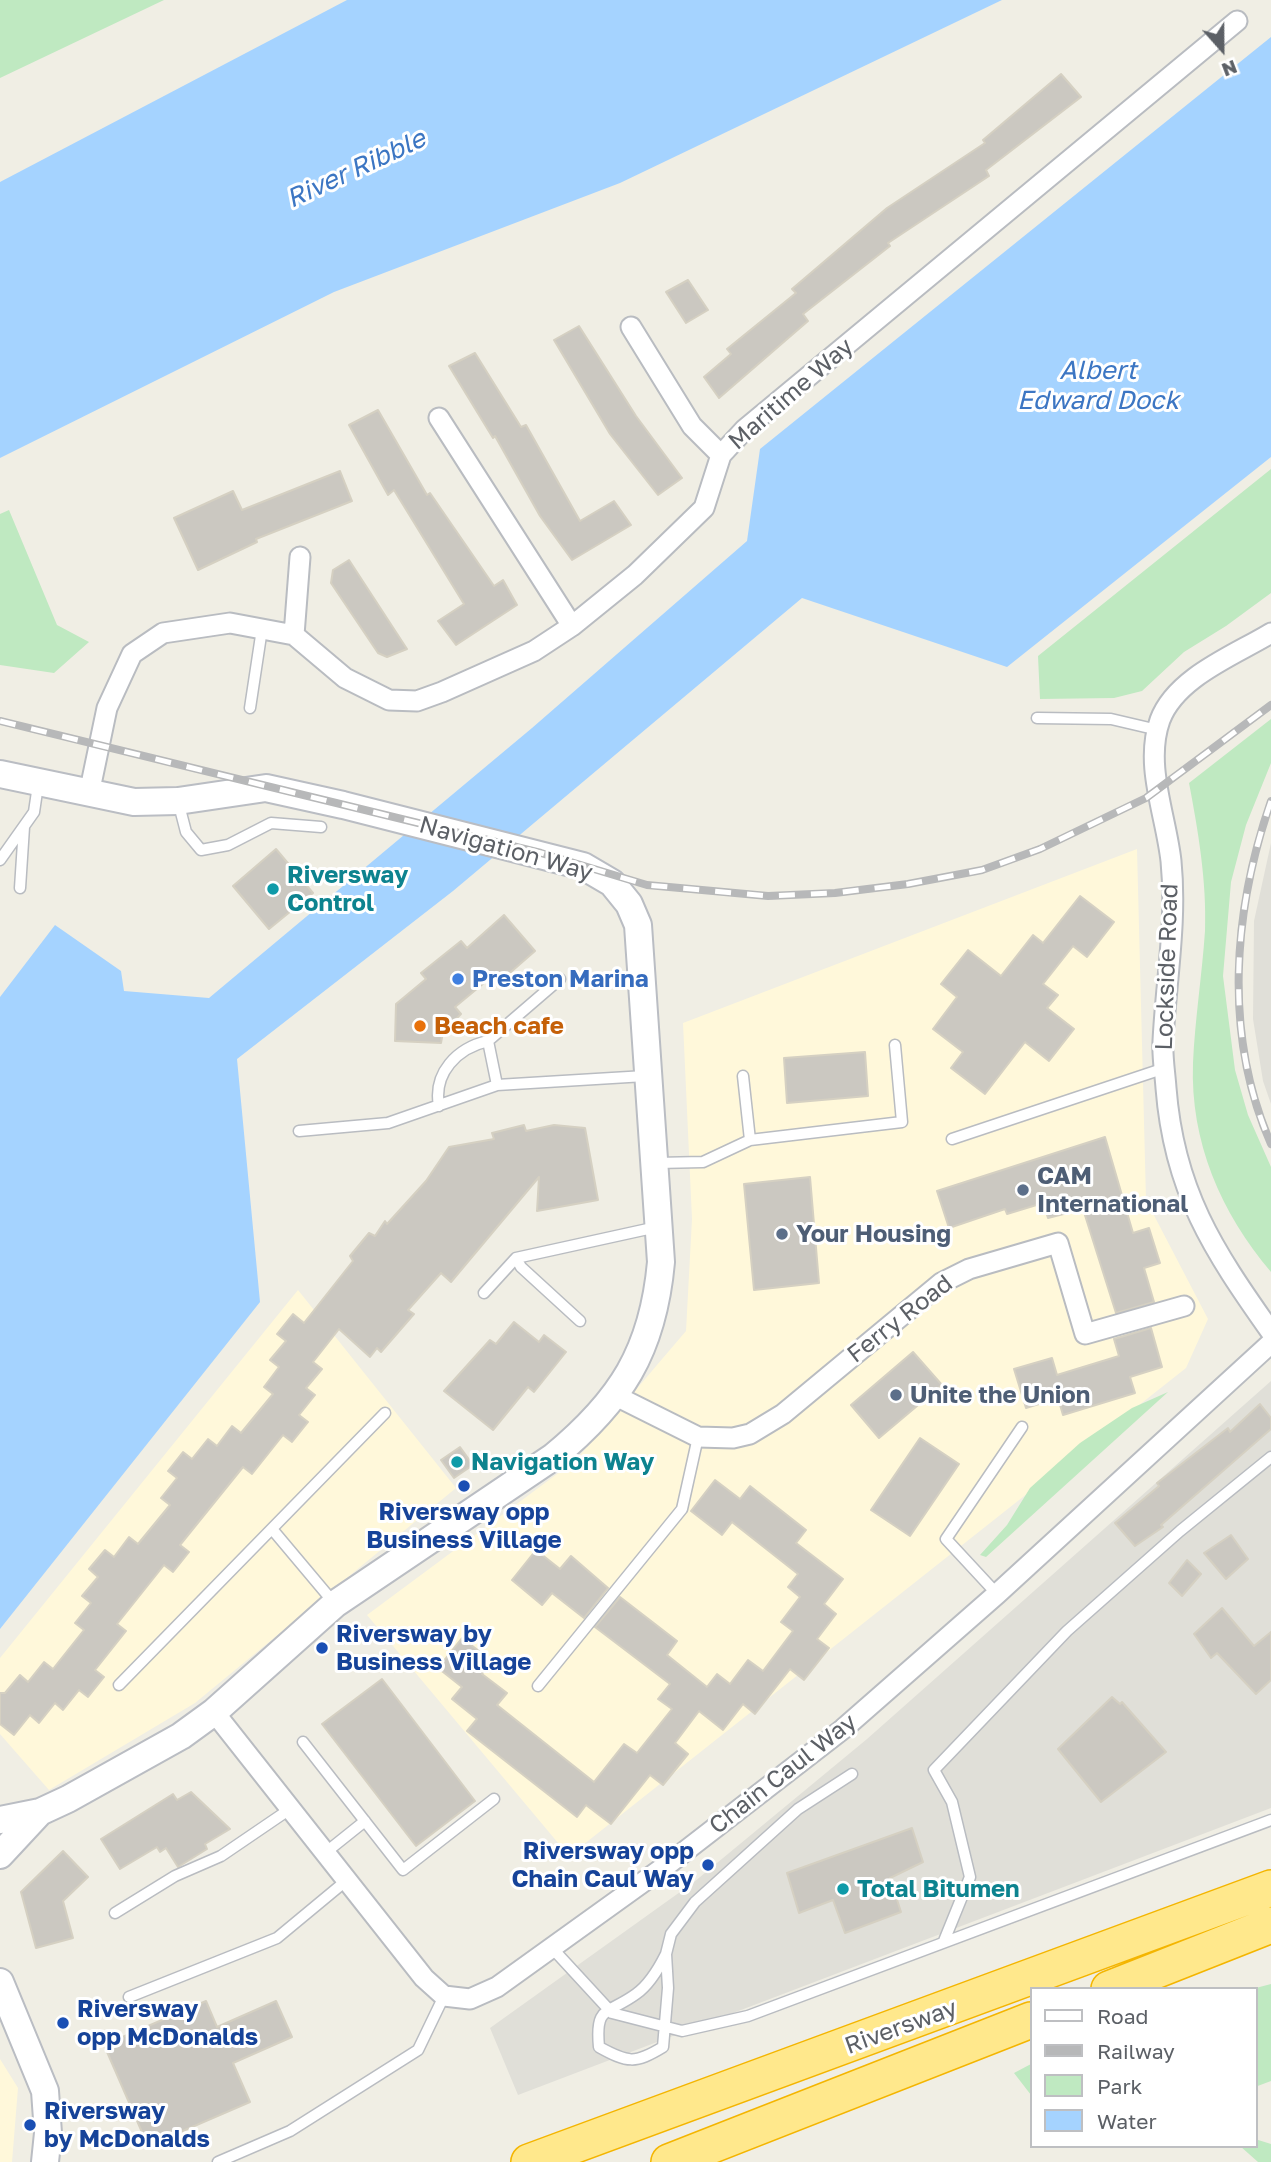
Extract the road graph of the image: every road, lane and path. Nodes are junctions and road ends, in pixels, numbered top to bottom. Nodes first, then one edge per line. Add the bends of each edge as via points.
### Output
1 (1237, 21) dead end
2 (631, 327) dead end
3 (439, 418) dead end
4 (721, 456) junction
5 (300, 557) dead end
6 (572, 626) junction
7 (262, 629) junction
8 (1271, 633) edge
9 (294, 635) junction
10 (250, 708) dead end
11 (1037, 718) dead end
12 (1158, 730) junction
13 (0, 774) edge
14 (38, 783) junction
15 (89, 793) junction
16 (178, 801) junction
17 (24, 826) junction
18 (321, 827) dead end
19 (0, 860) edge
20 (20, 888) dead end
21 (560, 979) dead end
22 (488, 1041) junction
23 (895, 1045) dead end
24 (1165, 1068) junction
25 (648, 1075) junction
26 (743, 1076) dead end
27 (497, 1085) junction
28 (439, 1106) junction
29 (299, 1131) dead end
30 (951, 1139) dead end
31 (750, 1140) junction
32 (656, 1163) junction
33 (660, 1227) junction
34 (516, 1258) junction
35 (484, 1293) dead end
36 (1184, 1306) dead end
37 (580, 1321) dead end
38 (1271, 1332) edge
39 (1271, 1343) edge
40 (616, 1396) junction
41 (385, 1413) dead end
42 (1022, 1427) dead end
43 (698, 1437) junction
44 (1271, 1457) edge
45 (272, 1529) junction
46 (997, 1594) junction
47 (335, 1604) junction
48 (119, 1685) dead end
49 (538, 1686) dead end
50 (214, 1712) junction
51 (303, 1742) dead end
52 (852, 1774) dead end
53 (494, 1799) dead end
54 (290, 1809) junction
55 (40, 1812) junction
56 (0, 1820) edge
57 (1271, 1820) edge
58 (365, 1821) junction
59 (325, 1853) junction
60 (0, 1854) edge
61 (347, 1880) junction
62 (1271, 1888) edge
63 (115, 1913) dead end
64 (1271, 1925) edge
65 (944, 1941) junction
66 (553, 1949) junction
67 (666, 1954) junction
68 (0, 1982) edge
69 (1115, 1987) edge
70 (444, 1996) junction
71 (129, 1997) dead end
72 (609, 2009) junction
73 (1030, 2020) edge
74 (665, 2026) junction
75 (48, 2133) junction
76 (45, 2162) edge
77 (54, 2162) edge
78 (218, 2162) edge
79 (529, 2162) edge
80 (669, 2162) edge

1 - 4 street, Maritime Way via 745,429
2 - 4 street via 692,426
3 - 6 street
4 - 6 street, Maritime Way via 704,508 635,575
5 - 9 street
6 - 9 street, Maritime Way via 487,674 416,701 389,700 345,678
7 - 9 street, Maritime Way
7 - 10 lane
7 - 15 street, Maritime Way via 230,624 163,633 132,654 107,708
8 - 12 street, Lockside Road via 1176,694
11 - 12 lane via 1111,719
12 - 24 street, Lockside Road via 1154,750 1171,861
13 - 14 street, Navigation Way
14 - 15 street, Navigation Way
14 - 17 lane via 34,812
15 - 16 street, Navigation Way via 134,802
16 - 18 lane via 186,832 201,850 228,845 271,823
16 - 25 street, Navigation Way via 266,788 541,853 600,874 629,904 638,925
17 - 19 lane
17 - 20 lane
21 - 22 lane
22 - 27 lane
22 - 28 lane via 449,1061 436,1090
23 - 31 lane via 902,1122
24 - 30 lane
24 - 38 street, Lockside Road via 1169,1134 1193,1208 1221,1261
25 - 27 lane
25 - 32 street, Navigation Way
26 - 31 lane
27 - 28 lane
28 - 29 lane via 388,1123
31 - 32 lane via 703,1162
32 - 33 street, Navigation Way
33 - 34 lane
33 - 40 street, Navigation Way via 658,1296 636,1358
34 - 35 lane
34 - 37 lane
36 - 43 street, Ferry Road via 1085,1334 1058,1243 970,1269 941,1283 767,1427 733,1438
39 - 46 street, Chain Caul Way
40 - 43 street, Ferry Road
40 - 47 street, Navigation Way via 553,1457
41 - 45 lane
42 - 46 lane via 946,1539
43 - 49 lane via 682,1508
44 - 65 lane via 1067,1632 934,1770 952,1802 970,1878
45 - 47 lane
45 - 48 lane
46 - 66 street, Chain Caul Way via 842,1729
47 - 50 street, Navigation Way
50 - 54 street
50 - 55 street, Navigation Way via 146,1756
51 - 58 lane
52 - 67 lane via 798,1809 695,1902 671,1934
53 - 58 lane via 402,1870
54 - 59 street
54 - 63 lane via 221,1856 175,1876
55 - 56 street, Navigation Way
55 - 60 street, Navigation Way
57 - 65 lane
58 - 59 lane
59 - 61 street
61 - 70 street via 424,1978
61 - 71 lane via 276,1938
62 - 79 highway, Riversway
64 - 69 highway
65 - 74 lane via 748,2016 682,2031
66 - 70 street, Chain Caul Way via 497,1987 470,1999
66 - 72 lane
67 - 72 lane via 637,1994
67 - 74 lane
68 - 75 street via 45,2091
70 - 78 lane via 418,2050 290,2131
72 - 74 lane
72 - 74 lane via 597,2025 599,2047 624,2061 644,2059 663,2047
73 - 80 highway, Riversway
75 - 76 street
75 - 77 street

